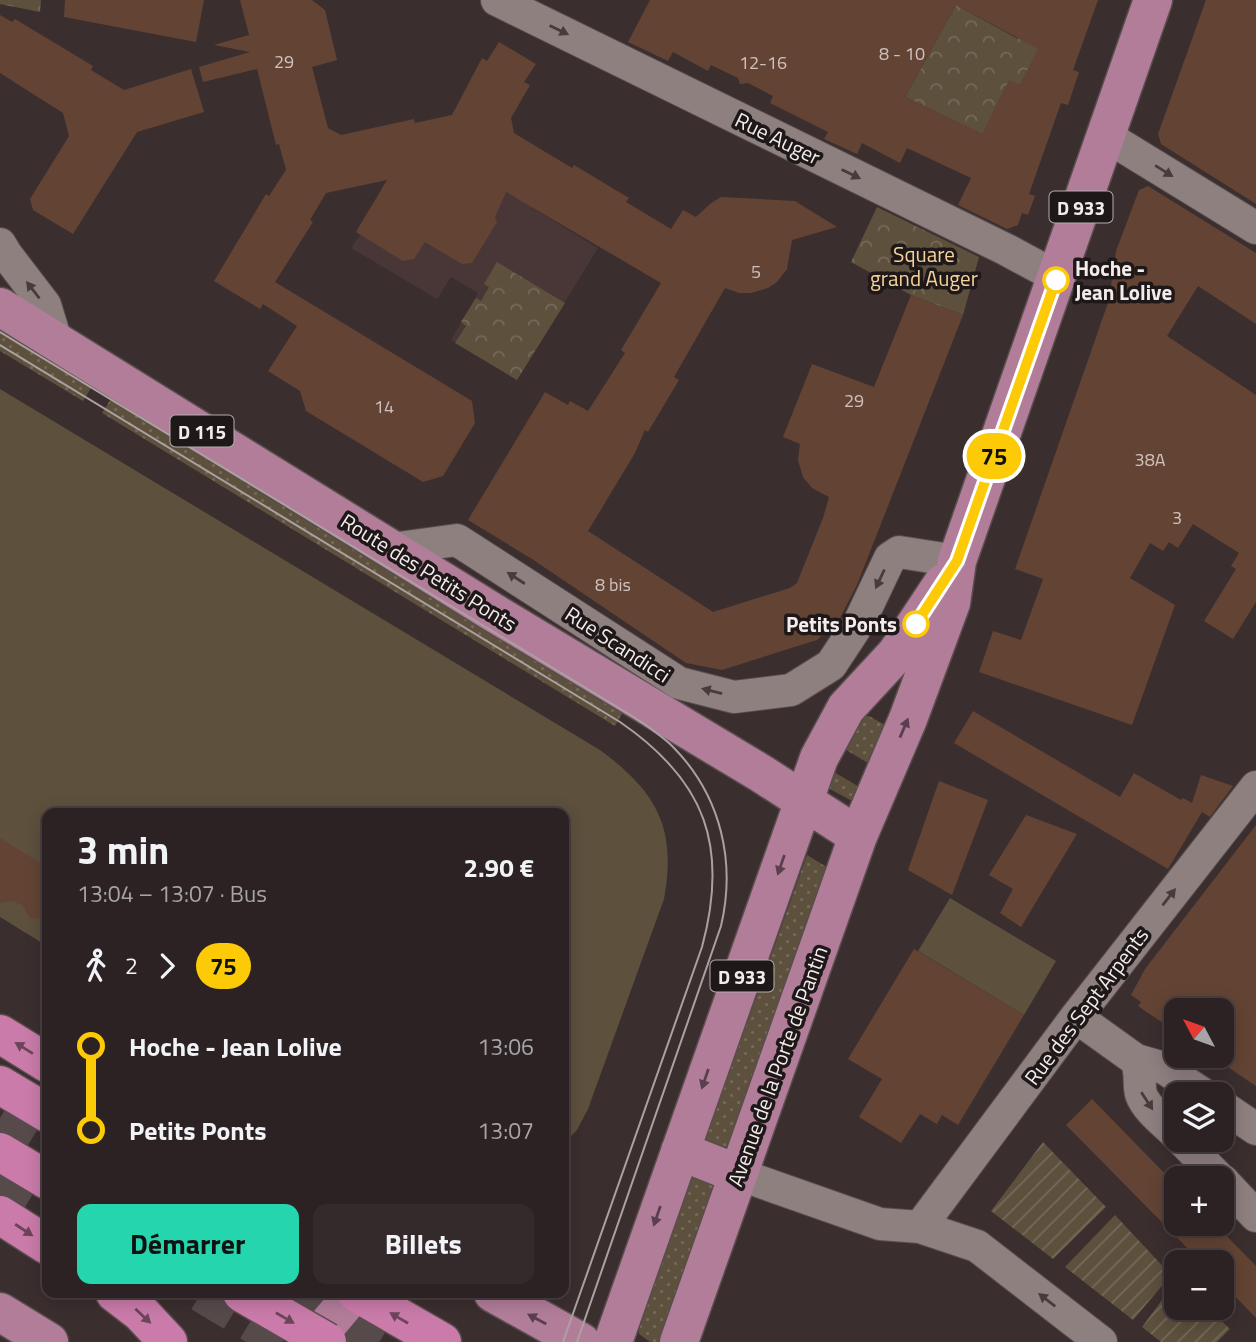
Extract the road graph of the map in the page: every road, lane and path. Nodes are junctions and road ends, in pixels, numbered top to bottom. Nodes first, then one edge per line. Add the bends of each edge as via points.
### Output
1 (497, 0) edge
2 (1153, 0) edge
3 (1106, 136) junction
4 (1256, 228) edge
5 (0, 244) edge
6 (1057, 277) junction
7 (0, 307) edge
8 (56, 341) junction
9 (391, 550) junction
10 (957, 561) junction
11 (1256, 787) edge
12 (803, 800) junction
13 (858, 836) junction
14 (1076, 1017) junction
15 (0, 1034) edge
16 (42, 1060) edge
17 (1136, 1060) junction
18 (1185, 1082) edge
19 (0, 1085) edge
20 (42, 1109) edge
21 (1234, 1114) edge
22 (1164, 1122) edge
23 (1256, 1129) edge
24 (680, 1151) junction
25 (0, 1152) edge
26 (1194, 1152) edge
27 (1207, 1166) edge
28 (738, 1174) junction
29 (42, 1177) edge
30 (1234, 1193) edge
31 (0, 1215) edge
32 (1256, 1216) edge
33 (920, 1227) junction
34 (42, 1242) edge
35 (122, 1298) edge
36 (251, 1298) edge
37 (351, 1298) edge
38 (364, 1298) edge
39 (502, 1298) edge
40 (0, 1312) edge
41 (49, 1342) edge
42 (168, 1342) edge
43 (313, 1342) edge
44 (327, 1342) edge
45 (442, 1342) edge
46 (581, 1342) edge
47 (614, 1342) edge
48 (679, 1342) edge
49 (1101, 1342) edge

1 -> 6 street, Rue Auger
2 - 3 main road, D 933
3 -> 4 street
3 - 6 main road, D 933
8 -> 5 street via 44,305
6 - 10 main road, D 933
7 - 8 main road, Route des Petits Ponts / D 115
8 - 9 main road, Route des Petits Ponts / D 115
10 -> 9 street, Rue Scandicci via 899,552 890,558 860,621 831,665 791,690 734,697 679,683 457,540
9 - 12 main road, Route des Petits Ponts / D 115
10 - 12 main road, D 933 via 896,654 846,708
13 -> 10 main road, Avenue de la Porte de Pantin / D 933 via 951,603
14 -> 11 street, Rue des Sept Arpents
12 - 13 main road, Route des Petits Ponts / D 115
12 -> 24 main road, D 933
13 - 28 main road, Avenue de la Porte de Pantin / D 933
14 - 17 street
14 - 33 street, Rue des Sept Arpents
16 -> 15 highway
17 - 18 street via 1164,1068
17 -> 22 street via 1145,1102
19 - 20 highway
21 - 23 street
24 - 28 main road
24 -> 47 main road, D 933
25 - 29 highway
26 - 27 street
28 - 33 street via 880,1224
28 - 48 main road, Avenue de la Porte de Pantin / D 933
30 - 32 street
31 -> 34 highway
49 -> 33 street via 977,1246
35 -> 42 highway
36 -> 44 highway, bridge
37 - 43 main road
45 -> 38 highway
46 -> 39 main road
40 - 41 main road

